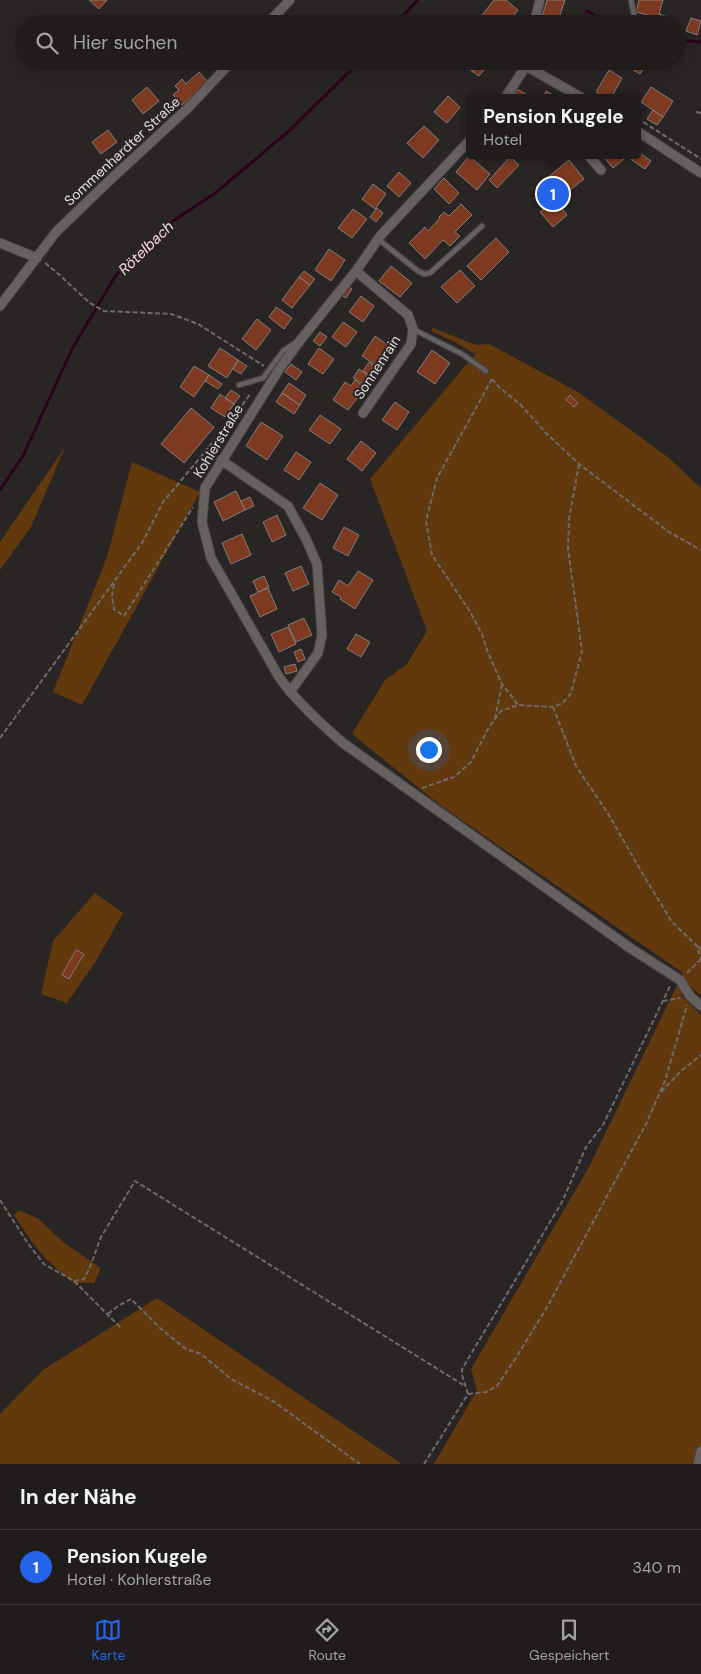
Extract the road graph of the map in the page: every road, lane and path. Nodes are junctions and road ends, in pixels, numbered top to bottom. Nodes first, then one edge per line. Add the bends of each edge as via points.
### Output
1 (290, 0) edge
2 (540, 0) edge
3 (631, 0) edge
4 (276, 15) edge
5 (536, 15) edge
6 (634, 15) edge
7 (224, 70) edge
8 (522, 70) edge
9 (536, 70) edge
10 (507, 94) edge
11 (575, 94) edge
12 (696, 112) dead end
13 (701, 113) edge
14 (641, 121) edge
15 (641, 134) edge
16 (466, 143) edge
17 (591, 159) edge
18 (701, 159) edge
19 (601, 170) dead end
20 (701, 172) edge
21 (482, 226) dead end
22 (378, 239) junction
23 (0, 243) edge
24 (35, 260) junction
25 (356, 271) junction
26 (0, 306) edge
27 (413, 330) junction
28 (302, 338) junction
29 (269, 369) junction
30 (486, 371) joint
31 (492, 379) junction
32 (239, 385) dead end
33 (252, 393) dead end
34 (363, 413) dead end
35 (221, 460) junction
36 (579, 464) junction
37 (195, 504) dead end
38 (701, 550) edge
39 (114, 581) junction
40 (502, 684) junction
41 (290, 692) junction
42 (518, 704) junction
43 (552, 707) junction
44 (494, 721) junction
45 (0, 738) edge
46 (410, 792) junction
47 (697, 946) junction
48 (701, 950) edge
49 (701, 959) edge
50 (678, 979) junction
51 (690, 996) junction
52 (662, 1001) junction
53 (701, 1006) edge
54 (701, 1055) edge
55 (660, 1094) junction
56 (0, 1200) edge
57 (74, 1281) junction
58 (108, 1314) junction
59 (120, 1327) dead end
60 (465, 1386) junction
61 (468, 1394) junction
62 (701, 1451) edge
63 (360, 1464) edge
64 (424, 1464) edge
65 (698, 1464) edge

1 - 4 street
2 - 5 street
3 - 6 lane
7 - 24 street, Sommenhardter Straße via 188,108 56,232
8 - 10 street
9 - 11 street
12 - 13 path
14 - 18 path
15 - 20 street
16 - 22 street, Kohlerstraße
17 - 19 street
21 - 22 lane via 430,273 424,274
22 - 25 street, Kohlerstraße
23 - 24 street
24 - 26 street, Sommenhardter Straße
24 - 29 path via 55,271 90,303 104,311 171,314 198,324
25 - 27 street, Sonnenrain via 408,315
25 - 28 street, Kohlerstraße
27 - 30 lane via 462,354
27 - 34 street, Sonnenrain via 411,344
28 - 29 lane via 283,351
28 - 35 street, Kohlerstraße
29 - 32 lane via 263,378
30 - 31 path
31 - 36 path
31 - 40 path via 437,478 426,521 432,555 469,610
33 - 39 path via 163,502 142,543
35 - 41 street, Kohlerstraße via 205,488 202,522 212,558
35 - 41 street via 288,506 317,564 322,636 318,653
36 - 38 path via 669,532
36 - 43 path via 569,519 568,549 582,651 571,693 563,703
37 - 39 path via 124,616 114,609
39 - 45 path
40 - 42 path
40 - 44 path
41 - 46 street, Kohlerstraße via 343,743
42 - 43 path
42 - 44 path via 501,711
43 - 47 path via 576,766 672,922
44 - 46 path via 471,762 454,777
46 - 50 street, Kohlerstraße
47 - 48 path
47 - 49 path
49 - 50 path
50 - 51 street
50 - 52 path
51 - 52 path
51 - 53 street
51 - 55 path
52 - 60 path via 603,1125 586,1147 562,1202 462,1369
54 - 55 path
55 - 61 path via 546,1309 517,1356 497,1386 486,1392
56 - 57 path via 44,1264
57 - 58 path
57 - 60 path via 84,1279 101,1237 135,1181
58 - 59 path
58 - 63 path via 131,1299 186,1349 201,1354 231,1379 273,1401
60 - 61 path
61 - 64 path
62 - 65 street

